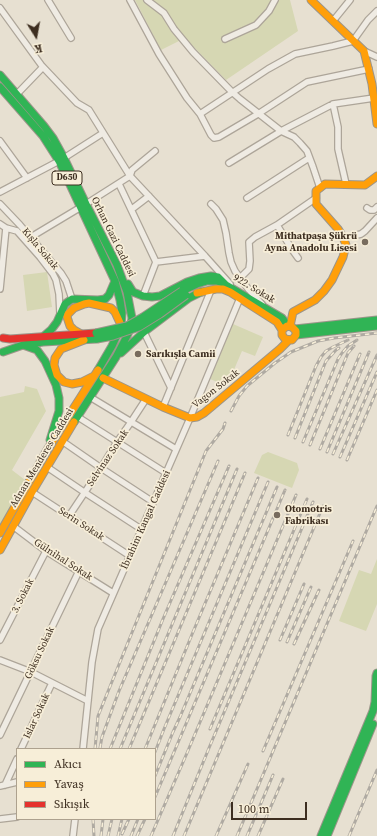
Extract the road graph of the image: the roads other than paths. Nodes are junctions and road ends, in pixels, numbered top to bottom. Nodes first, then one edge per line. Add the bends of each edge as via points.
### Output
1 (48, 0) edge
2 (130, 0) edge
3 (148, 0) edge
4 (275, 0) edge
5 (350, 0) edge
6 (314, 1) edge
7 (0, 8) edge
8 (377, 11) edge
9 (333, 21) junction
10 (71, 38) dead end
11 (225, 39) dead end
12 (353, 41) junction
13 (364, 51) junction
14 (376, 55) edge
15 (43, 67) junction
16 (369, 69) junction
17 (0, 75) edge
18 (0, 87) edge
19 (232, 92) junction
20 (17, 94) junction
21 (374, 98) junction
22 (333, 104) junction
23 (200, 114) junction
24 (258, 114) junction
25 (377, 124) edge
26 (281, 131) junction
27 (103, 133) junction
28 (0, 141) edge
29 (155, 151) dead end
30 (309, 158) junction
31 (61, 159) junction
32 (229, 163) dead end
33 (130, 176) junction
34 (377, 176) edge
35 (27, 178) junction
36 (119, 184) junction
37 (346, 184) junction
38 (320, 188) junction
39 (0, 192) edge
40 (149, 196) junction
41 (246, 198) dead end
42 (316, 198) junction
43 (0, 204) edge
44 (211, 204) dead end
45 (83, 206) junction
46 (377, 207) edge
47 (367, 208) dead end
48 (132, 209) junction
49 (12, 216) junction
50 (377, 218) edge
51 (0, 224) edge
52 (277, 226) junction
53 (6, 228) junction
54 (353, 236) dead end
55 (30, 237) junction
56 (205, 256) junction
57 (298, 258) dead end
58 (156, 262) junction
59 (117, 264) junction
60 (240, 278) junction
61 (115, 281) junction
62 (225, 284) junction
63 (0, 289) edge
64 (234, 289) junction
65 (211, 290) junction
66 (202, 292) junction
67 (184, 293) junction
68 (143, 296) junction
69 (240, 298) junction
70 (72, 299) junction
71 (264, 307) junction
72 (293, 312) junction
73 (60, 315) junction
74 (282, 318) junction
75 (377, 320) edge
76 (121, 326) junction
77 (377, 326) edge
78 (290, 329) junction
79 (144, 332) junction
80 (44, 336) junction
81 (83, 337) junction
82 (1, 338) edge
83 (289, 340) junction
84 (23, 345) junction
85 (2, 353) edge
86 (116, 357) junction
87 (95, 376) junction
88 (102, 378) junction
89 (171, 388) junction
90 (90, 397) junction
91 (146, 399) junction
92 (163, 407) junction
93 (78, 417) junction
94 (190, 418) junction
95 (131, 422) junction
96 (62, 441) junction
97 (117, 442) junction
98 (176, 449) junction
99 (47, 450) junction
100 (47, 467) junction
101 (101, 468) junction
102 (166, 473) junction
103 (32, 492) junction
104 (84, 492) junction
105 (153, 502) junction
106 (69, 516) junction
107 (13, 526) junction
108 (141, 529) junction
109 (0, 533) edge
110 (0, 550) edge
111 (46, 551) junction
112 (130, 556) junction
113 (79, 571) junction
114 (113, 593) junction
115 (0, 640) edge
116 (0, 660) edge
117 (31, 672) junction
118 (377, 673) edge
119 (52, 683) junction
120 (376, 690) edge
121 (88, 701) junction
122 (377, 715) edge
123 (0, 735) edge
124 (21, 748) edge
125 (83, 748) edge
126 (16, 761) edge
127 (16, 782) edge
128 (3, 785) edge
129 (16, 817) edge
130 (0, 819) edge
131 (75, 820) edge
132 (73, 836) edge
133 (321, 836) edge
134 (327, 836) edge

1 - 10 street
2 - 23 street via 162,60
3 - 19 street via 164,13 174,30
4 - 11 street via 269,11 256,24
5 - 9 street
6 - 9 main road
7 - 15 street
8 - 12 street
9 - 12 main road
12 - 13 main road
12 - 19 street via 295,54
13 - 14 street
13 - 16 main road
15 - 20 street
15 - 27 street via 77,104 89,110
16 - 21 main road
16 - 24 street via 307,82
17 - 20 main road, Orhan Gazi Caddesi
18 - 31 main road, Orhan Gazi Caddesi / D650
19 - 23 street
19 - 24 street
20 - 31 main road, Orhan Gazi Caddesi via 53,138
21 - 22 street
21 - 25 main road
22 - 26 street
22 - 37 street via 338,127 338,149
23 - 24 street via 214,138
24 - 26 street
26 - 30 street via 294,137 307,151
26 - 32 street
27 - 31 street
27 - 33 street
28 - 35 street
29 - 33 street via 132,170
30 - 38 street
30 - 41 street
31 - 35 street
31 - 45 main road, Orhan Gazi Caddesi
33 - 36 street
33 - 40 street
34 - 37 main road via 366,185
35 - 39 street
36 - 45 street
36 - 48 street
37 - 38 main road via 326,184
38 - 42 main road via 316,192
40 - 48 street
40 - 56 street
42 - 52 street
42 - 72 main road via 316,204 338,229 346,245 338,268 324,290 315,300
43 - 49 street, Kışla Sokak
44 - 60 street via 223,220 231,262
45 - 55 street
45 - 59 main road, Orhan Gazi Caddesi
45 - 61 main road, Orhan Gazi Caddesi
46 - 47 street via 374,210
48 - 58 street
49 - 53 street via 13,222
49 - 55 street, Kışla Sokak
50 - 54 street via 365,231
51 - 53 street, Kışla Sokak
52 - 57 street
52 - 60 street via 249,242 249,270
53 - 63 street
53 - 73 street, Kışla Sokak via 16,231 53,274 59,294
55 - 70 street, Kışla Sokak via 66,281
56 - 58 street
56 - 64 street
58 - 68 street
59 - 68 main road via 133,292
59 - 86 main road, Orhan Gazi Caddesi via 127,292 132,318 128,334
60 - 71 street
61 - 70 main road via 105,299
61 - 76 main road, Orhan Gazi Caddesi via 122,313
62 - 64 main road, 922. Sokak
62 - 67 main road, 922. Sokak via 207,281
62 - 68 main road via 218,277 211,276 187,282 160,296
64 - 71 main road, 922. Sokak
65 - 66 main road
65 - 69 main road via 223,289
65 - 89 street
66 - 67 main road
66 - 79 main road via 189,298
67 - 81 main road, bridge via 127,326 97,336
69 - 78 main road
69 - 94 street, İbrahim Kangal Caddesi
70 - 73 main road via 65,304
71 - 74 main road, 922. Sokak
72 - 74 main road
72 - 78 main road
73 - 80 main road
74 - 78 main road, 922. Sokak
75 - 78 main road
76 - 81 main road via 111,308 84,304 74,308 67,317 70,326
76 - 87 main road, Orhan Gazi Caddesi
77 - 78 main road
78 - 83 main road, Vagon Sokak via 294,339
78 - 83 main road via 282,335
79 - 86 main road
79 - 89 street
80 - 81 main road
80 - 82 main road
81 - 84 main road
81 - 87 main road via 61,349 55,358 57,375 64,382 72,384
82 - 85 main road via 6,346
83 - 94 main road, Vagon Sokak via 204,413
84 - 85 main road
84 - 99 main road via 37,350 45,361 59,398 59,411
86 - 88 main road, Orhan Gazi Caddesi
87 - 99 main road, Adnan Menderes Caddesi
88 - 90 main road, Adnan Menderes Caddesi
88 - 91 main road, Vagon Sokak
89 - 92 street
90 - 93 main road, Adnan Menderes Caddesi
90 - 95 street
91 - 92 main road, Vagon Sokak
91 - 95 street, Selvinaz Sokak
92 - 94 main road, Vagon Sokak
93 - 96 main road, Adnan Menderes Caddesi
93 - 97 street
94 - 98 street, İbrahim Kangal Caddesi
95 - 97 street, Selvinaz Sokak
95 - 98 street
96 - 100 main road, Adnan Menderes Caddesi
96 - 101 street
97 - 101 street, Selvinaz Sokak
97 - 102 street
98 - 102 street, İbrahim Kangal Caddesi
99 - 109 main road, Adnan Menderes Caddesi
100 - 103 main road, Adnan Menderes Caddesi
100 - 104 street
101 - 104 street, Selvinaz Sokak
101 - 105 street
102 - 105 street, İbrahim Kangal Caddesi
103 - 106 street, Serin Sokak
103 - 107 main road, Adnan Menderes Caddesi
104 - 106 street, Selvinaz Sokak
104 - 108 street
105 - 108 street, İbrahim Kangal Caddesi
106 - 112 street, Serin Sokak
107 - 110 main road, Adnan Menderes Caddesi
107 - 111 street, Gülnihal Sokak
108 - 112 street, İbrahim Kangal Caddesi
111 - 113 street, Gülnihal Sokak
111 - 115 street, 3. Sokak
112 - 114 street, İbrahim Kangal Caddesi
113 - 114 street, Gülnihal Sokak
113 - 117 street, Göksu Sokak
114 - 121 street, İbrahim Kangal Caddesi via 98,629
116 - 117 street
117 - 119 street
117 - 123 street, Göksu Sokak
118 - 120 main road
119 - 121 street
119 - 124 street, Islar Sokak
120 - 133 main road via 373,711
121 - 125 street, İbrahim Kangal Caddesi
122 - 134 main road
126 - 128 street
127 - 128 street
129 - 130 street
131 - 132 street

